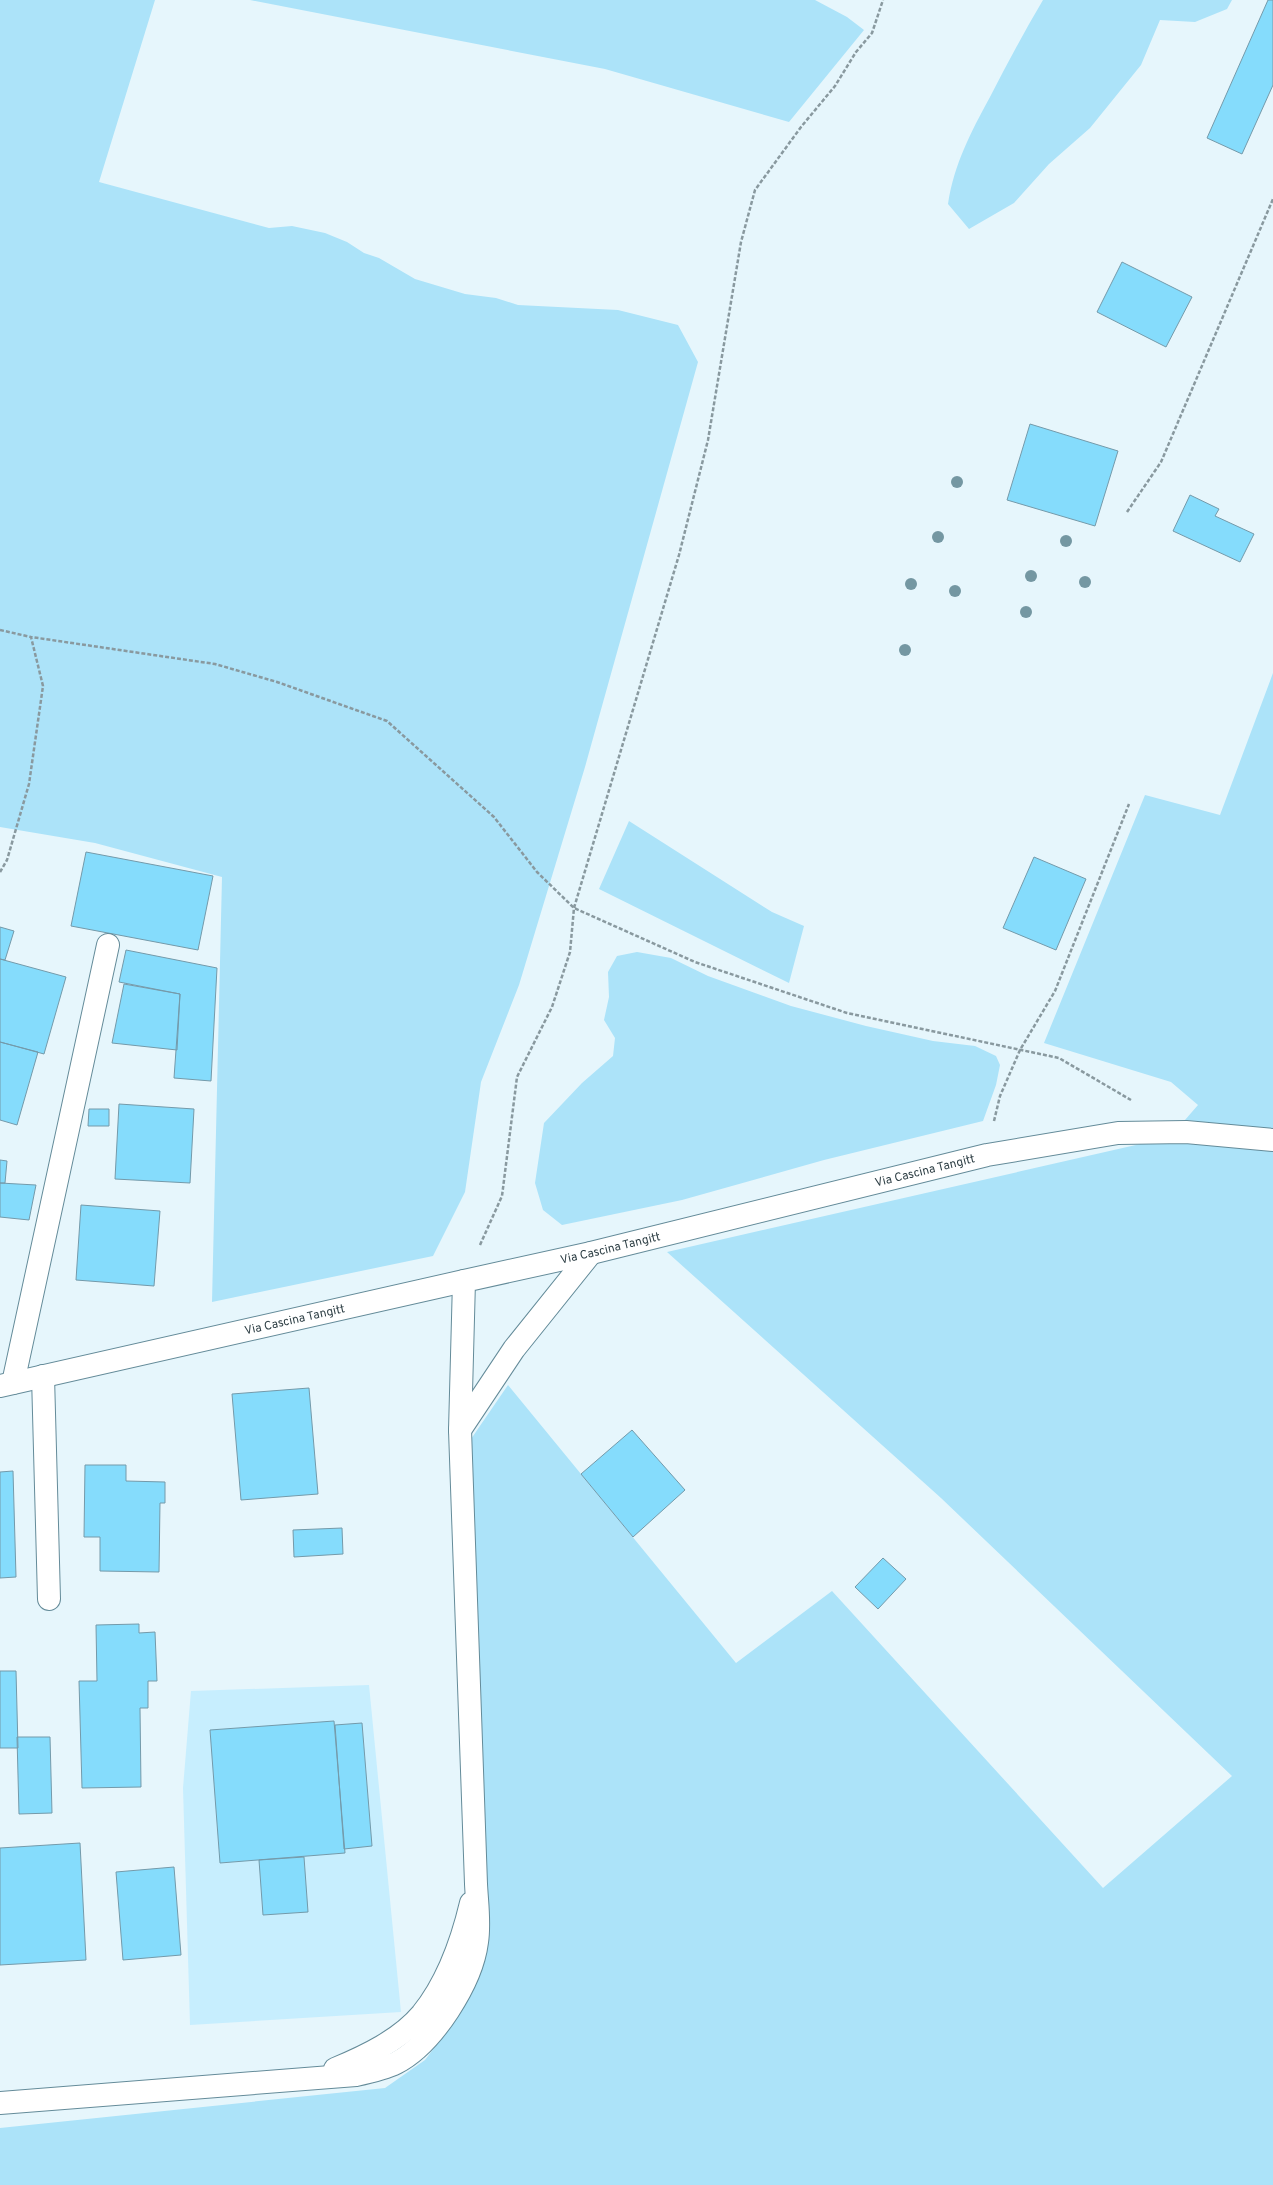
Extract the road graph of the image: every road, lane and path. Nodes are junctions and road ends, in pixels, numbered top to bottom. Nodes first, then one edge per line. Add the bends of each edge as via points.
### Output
1 (883, 0) edge
2 (1273, 199) edge
3 (1127, 512) dead end
4 (0, 630) edge
5 (31, 638) junction
6 (1129, 804) dead end
7 (0, 872) edge
8 (574, 908) junction
9 (108, 945) dead end
10 (1020, 1050) junction
11 (1132, 1101) dead end
12 (1273, 1140) edge
13 (987, 1155) junction
14 (591, 1253) junction
15 (464, 1281) junction
16 (43, 1376) junction
17 (6, 1384) edge
18 (460, 1430) junction
19 (49, 1599) dead end
20 (0, 2103) edge

1 - 8 path via 872,32 756,190 740,242 706,448 679,555
2 - 3 path via 1161,462
4 - 5 path
5 - 7 path via 43,686 29,784 7,860
5 - 8 path via 215,664 277,682 387,721 494,817 537,872
6 - 10 path via 1055,991
8 - 10 path via 695,962 848,1013
8 - 15 path via 570,952 552,1006 517,1077 502,1196
9 - 17 street
10 - 11 path via 1058,1058
10 - 13 path via 1000,1096
12 - 13 street, Via Cascina Tangitt via 1186,1132 1118,1133
13 - 14 street, Via Cascina Tangitt
14 - 15 street, Via Cascina Tangitt
14 - 18 street via 514,1349
15 - 16 street, Via Cascina Tangitt
15 - 18 street
16 - 17 street, Via Cascina Tangitt
16 - 19 street
18 - 20 street via 476,1884 457,1950 440,1986 422,2014 393,2039 362,2058 330,2072 305,2079

